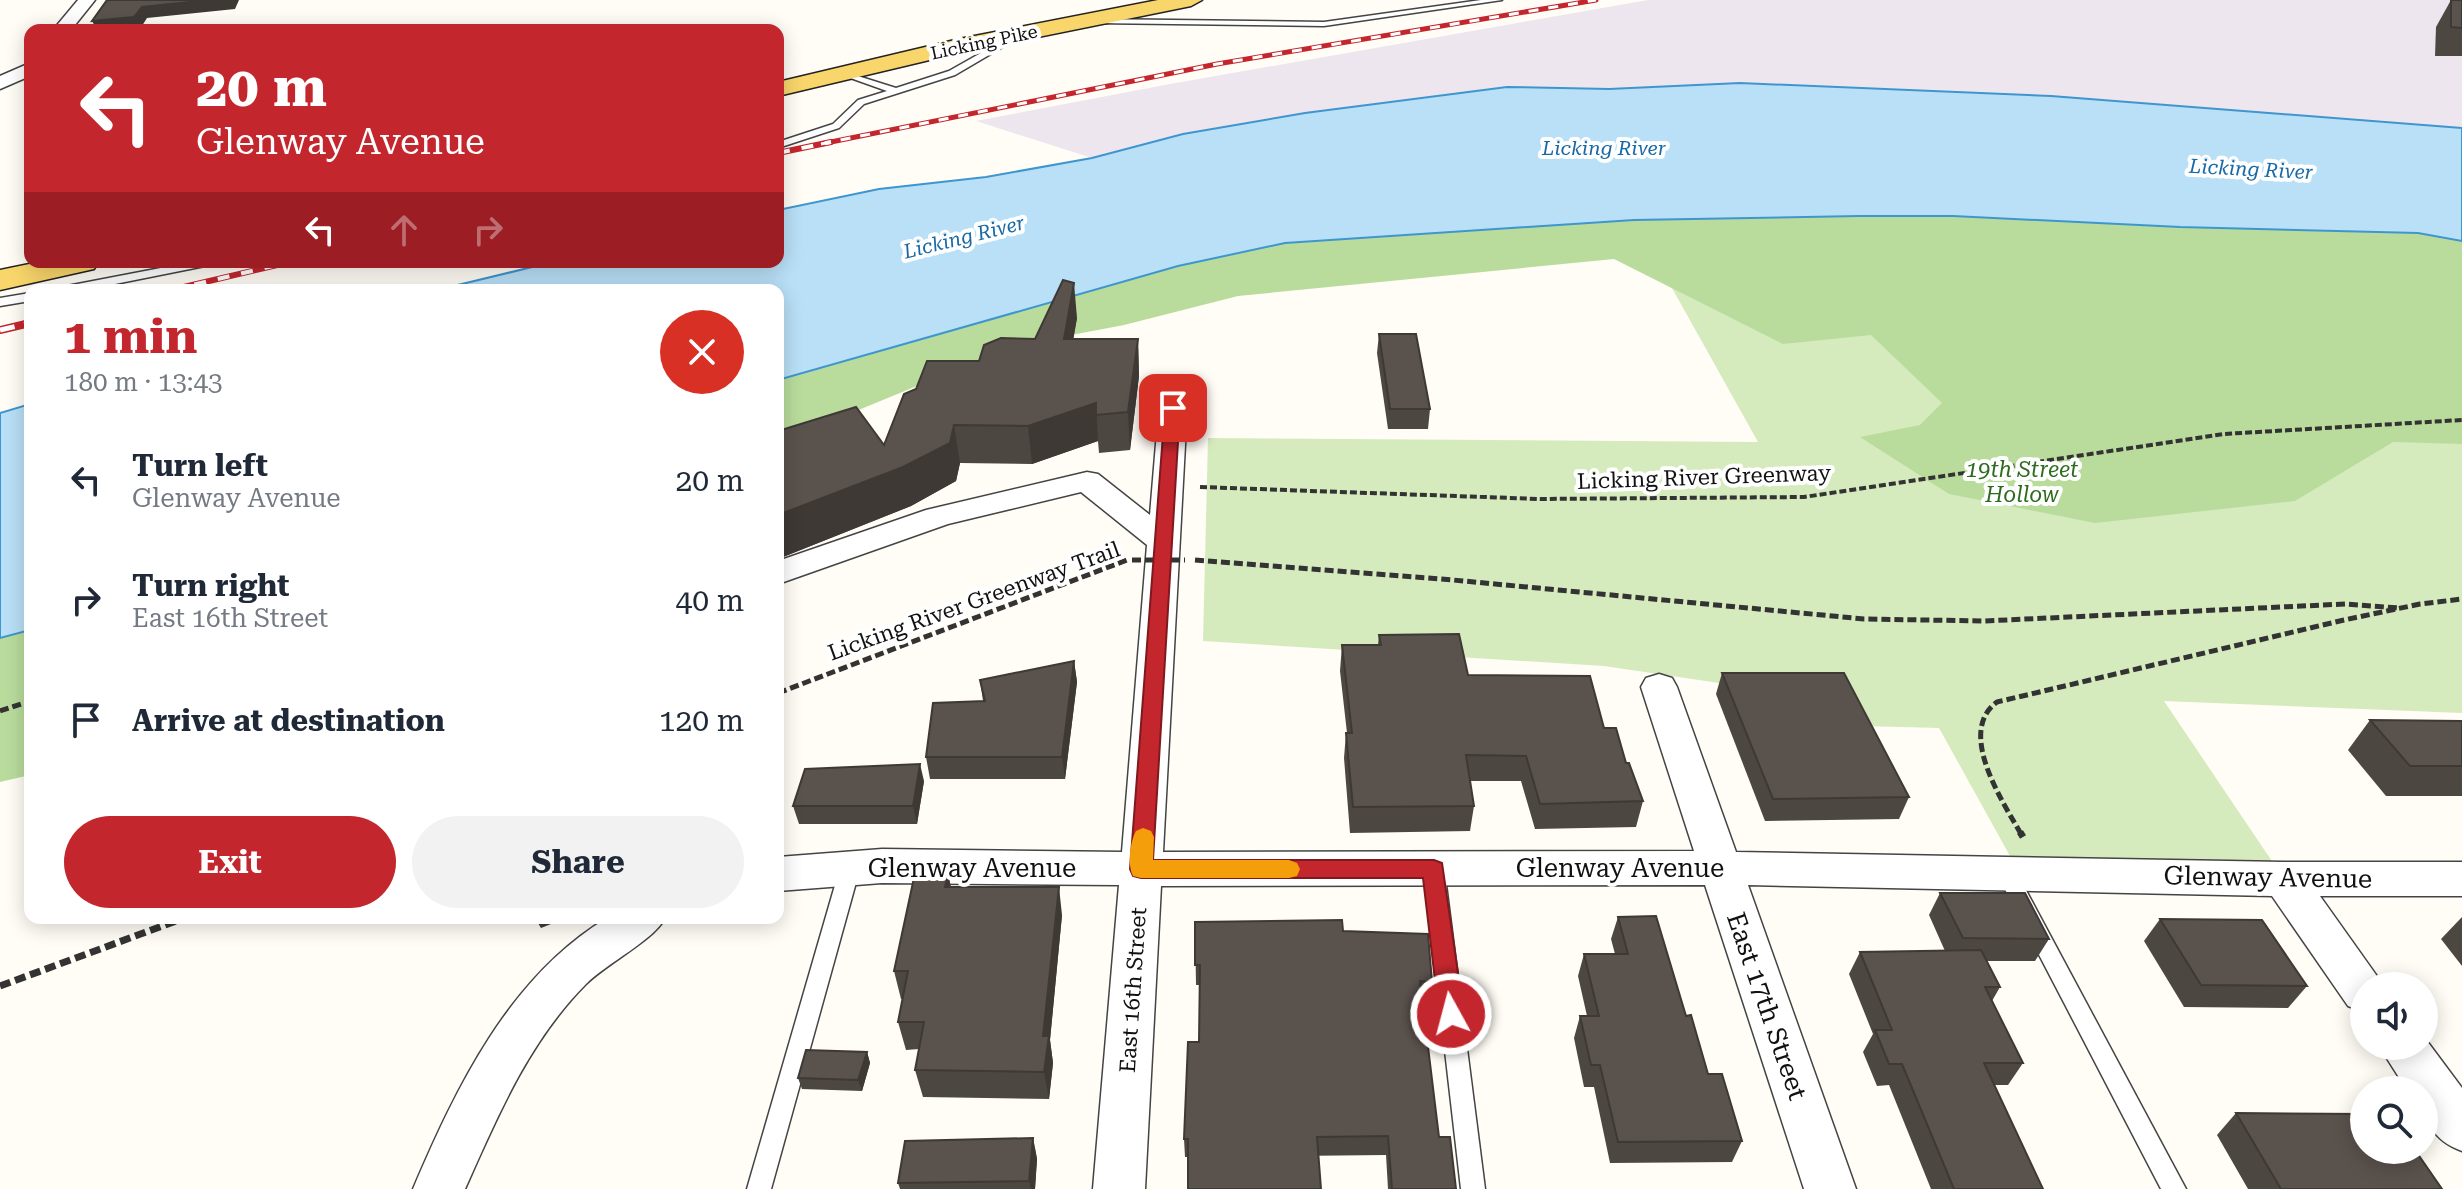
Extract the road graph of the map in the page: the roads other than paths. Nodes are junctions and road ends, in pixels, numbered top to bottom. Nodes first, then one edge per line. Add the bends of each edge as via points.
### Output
1 (87, 0) edge
2 (1498, 0) edge
3 (1182, 2) edge
4 (1087, 21) junction
5 (67, 24) edge
6 (1197, 24) junction
7 (1021, 34) junction
8 (24, 73) edge
9 (845, 73) junction
10 (0, 83) edge
11 (784, 88) edge
12 (894, 90) junction
13 (784, 143) edge
14 (55, 268) edge
15 (163, 268) edge
16 (0, 280) edge
17 (93, 284) edge
18 (24, 298) edge
19 (0, 302) edge
20 (1173, 408) dead end
21 (1160, 554) junction
22 (784, 571) edge
23 (1659, 687) dead end
24 (850, 868) junction
25 (1720, 868) junction
26 (1141, 869) junction
27 (1434, 869) junction
28 (2024, 873) junction
29 (784, 874) edge
30 (2284, 879) junction
31 (2462, 879) edge
32 (627, 926) edge
33 (2350, 972) edge
34 (2413, 1060) edge
35 (2462, 1128) edge
36 (439, 1189) edge
37 (759, 1189) edge
38 (1119, 1189) edge
39 (1473, 1189) edge
40 (1830, 1189) edge
41 (2174, 1189) edge

1 - 5 street
2 - 6 lane via 1324,24
3 - 4 main road, Licking Pike
3 - 6 lane via 1180,15
4 - 6 lane
4 - 7 main road, Licking Pike
7 - 9 main road, Licking Pike
7 - 12 lane via 952,73
8 - 10 street
9 - 11 main road, Licking Pike
9 - 12 lane
12 - 13 lane via 861,102 836,126
14 - 16 main road
15 - 17 lane
18 - 19 lane
20 - 21 street, East 16th Street
21 - 22 street via 1087,481 937,517
21 - 26 street, East 16th Street
23 - 25 street, East 17th Street
24 - 26 street, Glenway Avenue
24 - 29 street, Glenway Avenue
24 - 37 lane
25 - 27 street, Glenway Avenue
25 - 28 street, Glenway Avenue
25 - 40 street, East 17th Street
26 - 27 street, Glenway Avenue
26 - 38 street, East 16th Street
27 - 39 lane
28 - 30 street, Glenway Avenue
28 - 41 lane
30 - 31 street, Glenway Avenue
30 - 33 street
32 - 36 street via 584,954 530,1016 502,1056
34 - 35 street

